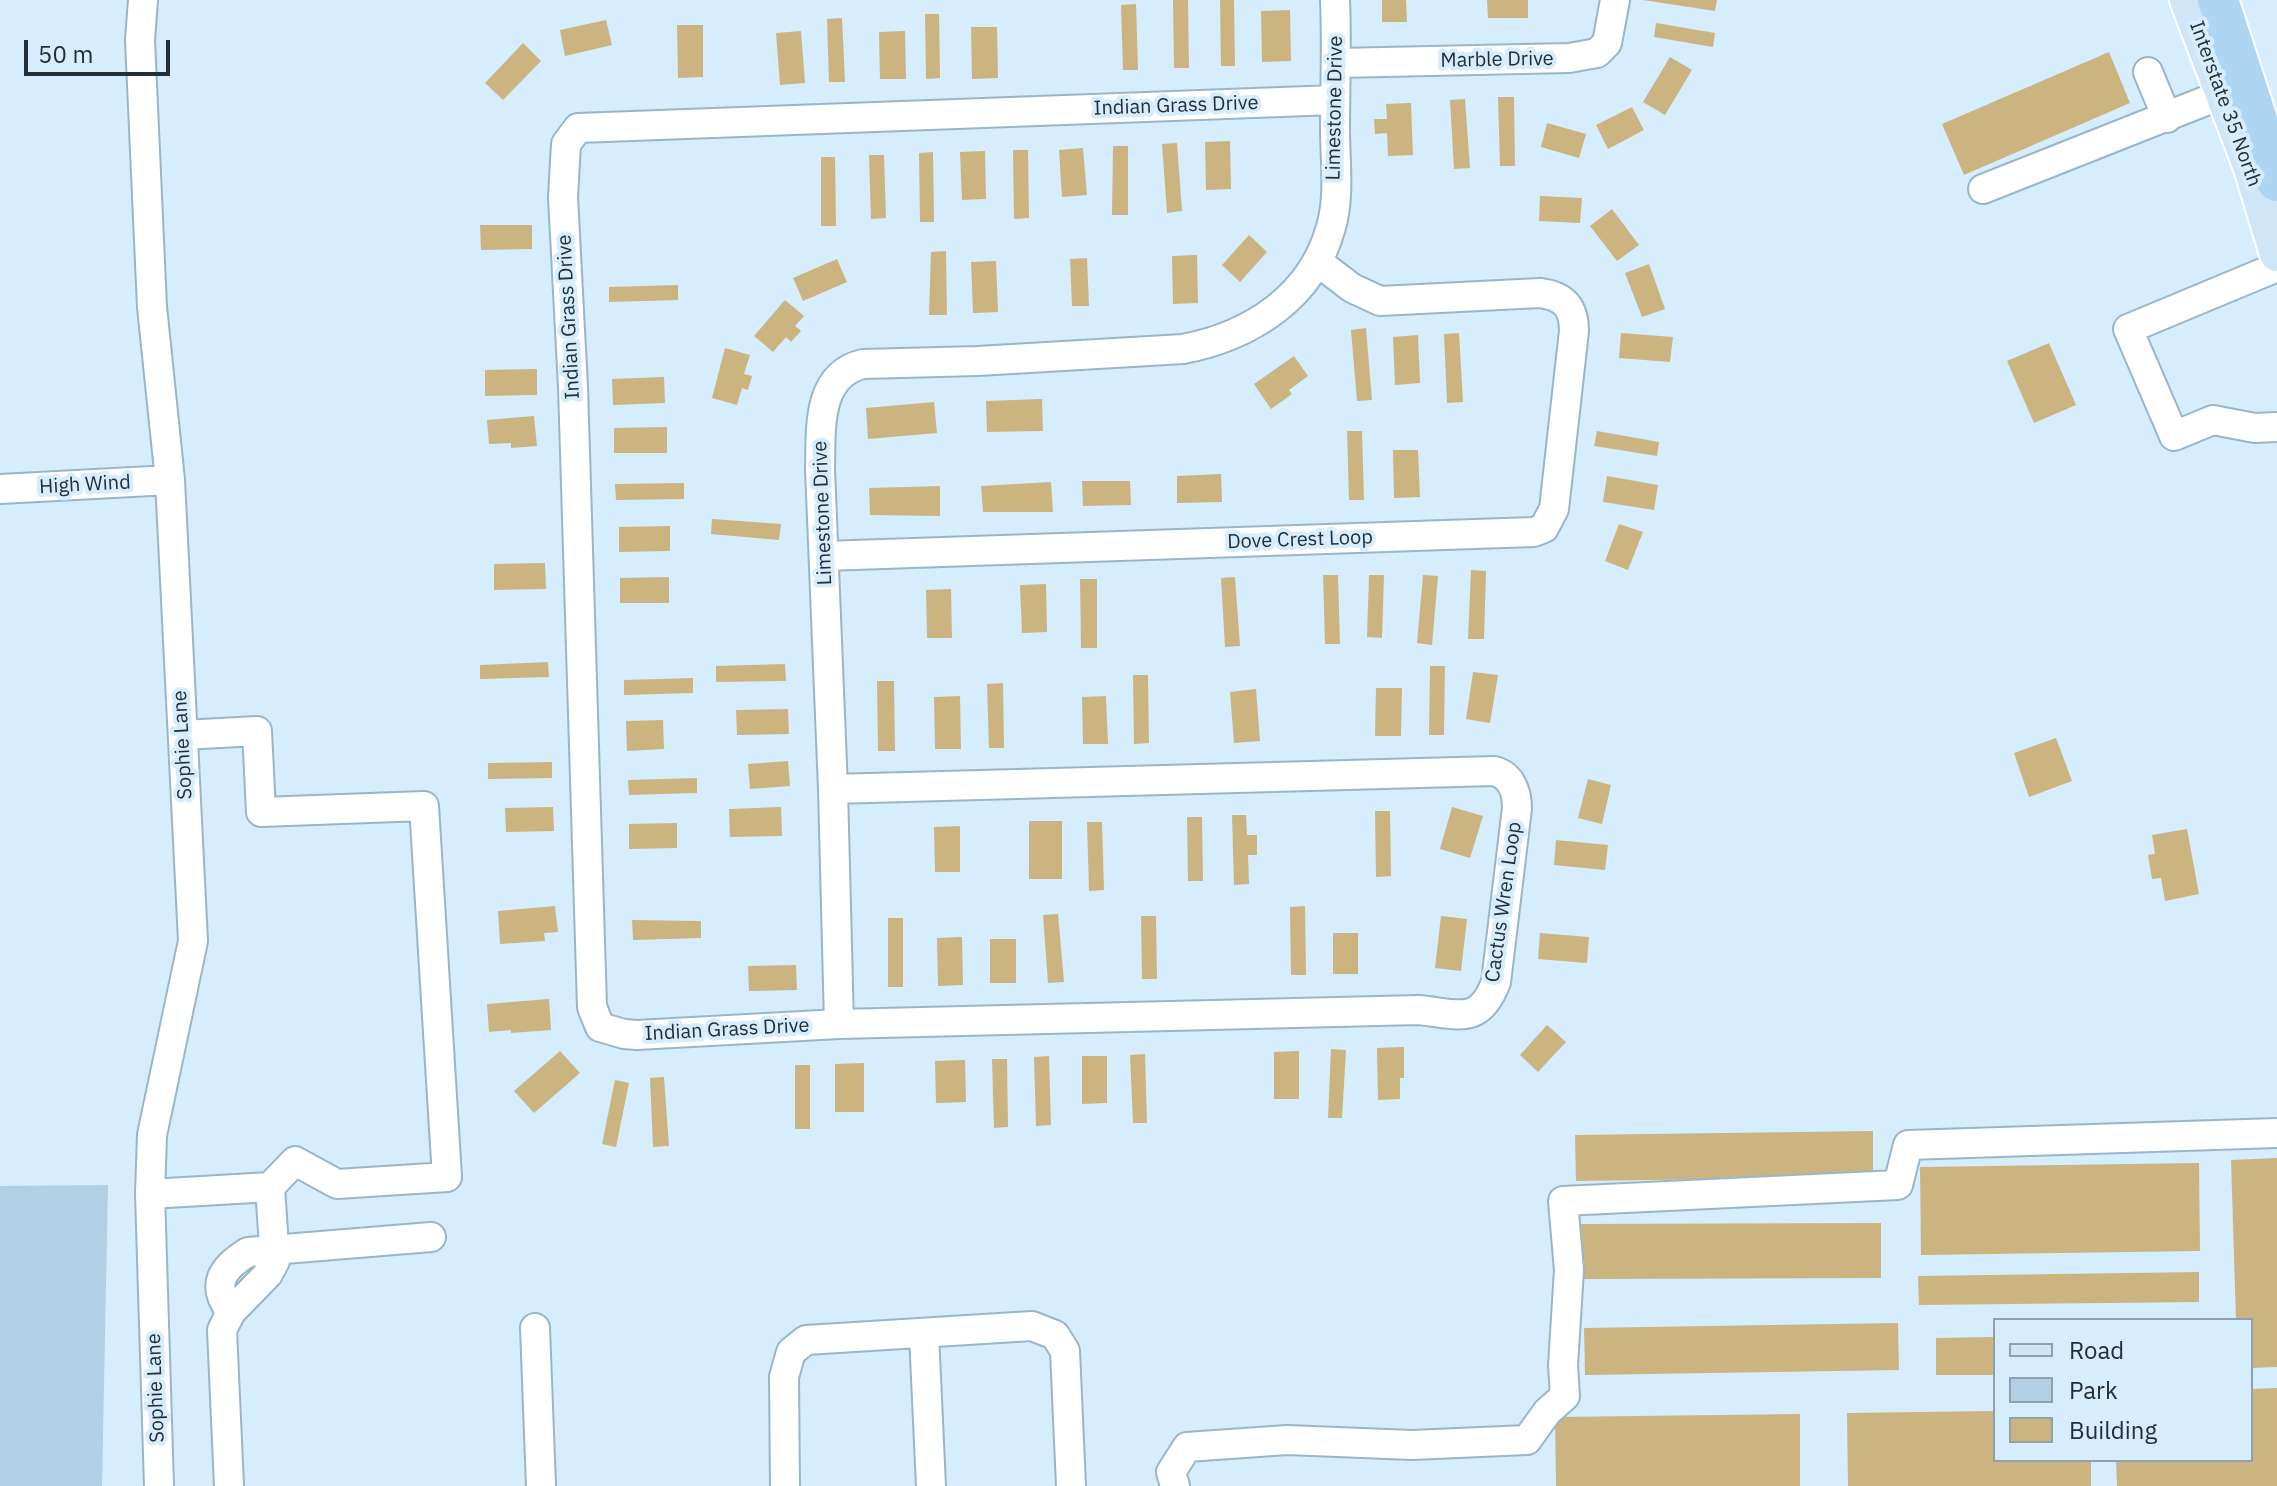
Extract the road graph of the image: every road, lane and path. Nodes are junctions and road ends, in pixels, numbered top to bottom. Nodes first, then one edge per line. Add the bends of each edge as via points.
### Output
1 (143, 0) edge
2 (1335, 0) edge
3 (1615, 0) edge
4 (2187, 0) edge
5 (2218, 0) edge
6 (1338, 63) junction
7 (2148, 72) dead end
8 (2223, 94) junction
9 (1335, 100) junction
10 (2167, 118) junction
11 (2277, 181) edge
12 (1983, 189) dead end
13 (2277, 254) edge
14 (1318, 262) junction
15 (2277, 267) edge
16 (2277, 427) edge
17 (170, 480) junction
18 (0, 489) edge
19 (824, 556) junction
20 (183, 735) junction
21 (833, 789) junction
22 (839, 1024) junction
23 (2277, 1133) edge
24 (270, 1187) junction
25 (150, 1194) junction
26 (431, 1237) dead end
27 (272, 1248) junction
28 (535, 1328) dead end
29 (924, 1334) junction
30 (159, 1486) edge
31 (229, 1486) edge
32 (541, 1486) edge
33 (785, 1486) edge
34 (931, 1486) edge
35 (1071, 1486) edge
36 (1175, 1486) edge

1 - 17 street, Sophie Lane via 140,40 152,307
2 - 6 street, Limestone Drive
3 - 6 street, Marble Drive via 1607,43 1597,53
4 - 8 main road, Interstate 35 North
5 - 11 highway
6 - 9 street, Limestone Drive
7 - 10 street
8 - 10 street
8 - 13 main road, Interstate 35 North
9 - 14 street, Limestone Drive via 1335,201
9 - 22 street, Indian Grass Drive via 578,128 571,135 564,157 563,197 594,1016 600,1027 637,1035
10 - 12 street
14 - 19 street, Limestone Drive via 1271,315 1209,344 848,367 830,389 821,426
14 - 19 street, Dove Crest Loop via 1380,301 1540,293 1567,303 1574,331 1554,509 1544,528
15 - 16 street via 2128,329 2174,436 2213,420
17 - 18 street, High Wind
17 - 20 street, Sophie Lane
19 - 21 street, Limestone Drive
20 - 24 street via 257,731 261,812 424,806 447,1177 337,1184 295,1161
20 - 25 street, Sophie Lane via 193,941 152,1135
21 - 22 street, Limestone Drive
21 - 22 street, Cactus Wren Loop via 1494,771 1509,781 1517,796 1496,982 1484,1006 1472,1013
23 - 36 street via 1908,1145 1898,1185 1563,1201 1569,1270 1565,1396 1527,1440 1412,1445 1287,1440 1187,1447 1171,1472
24 - 25 street
24 - 27 street
25 - 30 street, Sophie Lane
26 - 27 street
27 - 31 street via 275,1261 268,1274 231,1312 222,1330
28 - 32 street
29 - 33 street via 806,1340 791,1352 784,1377
29 - 34 street
29 - 35 street via 1032,1326 1055,1335 1065,1351

